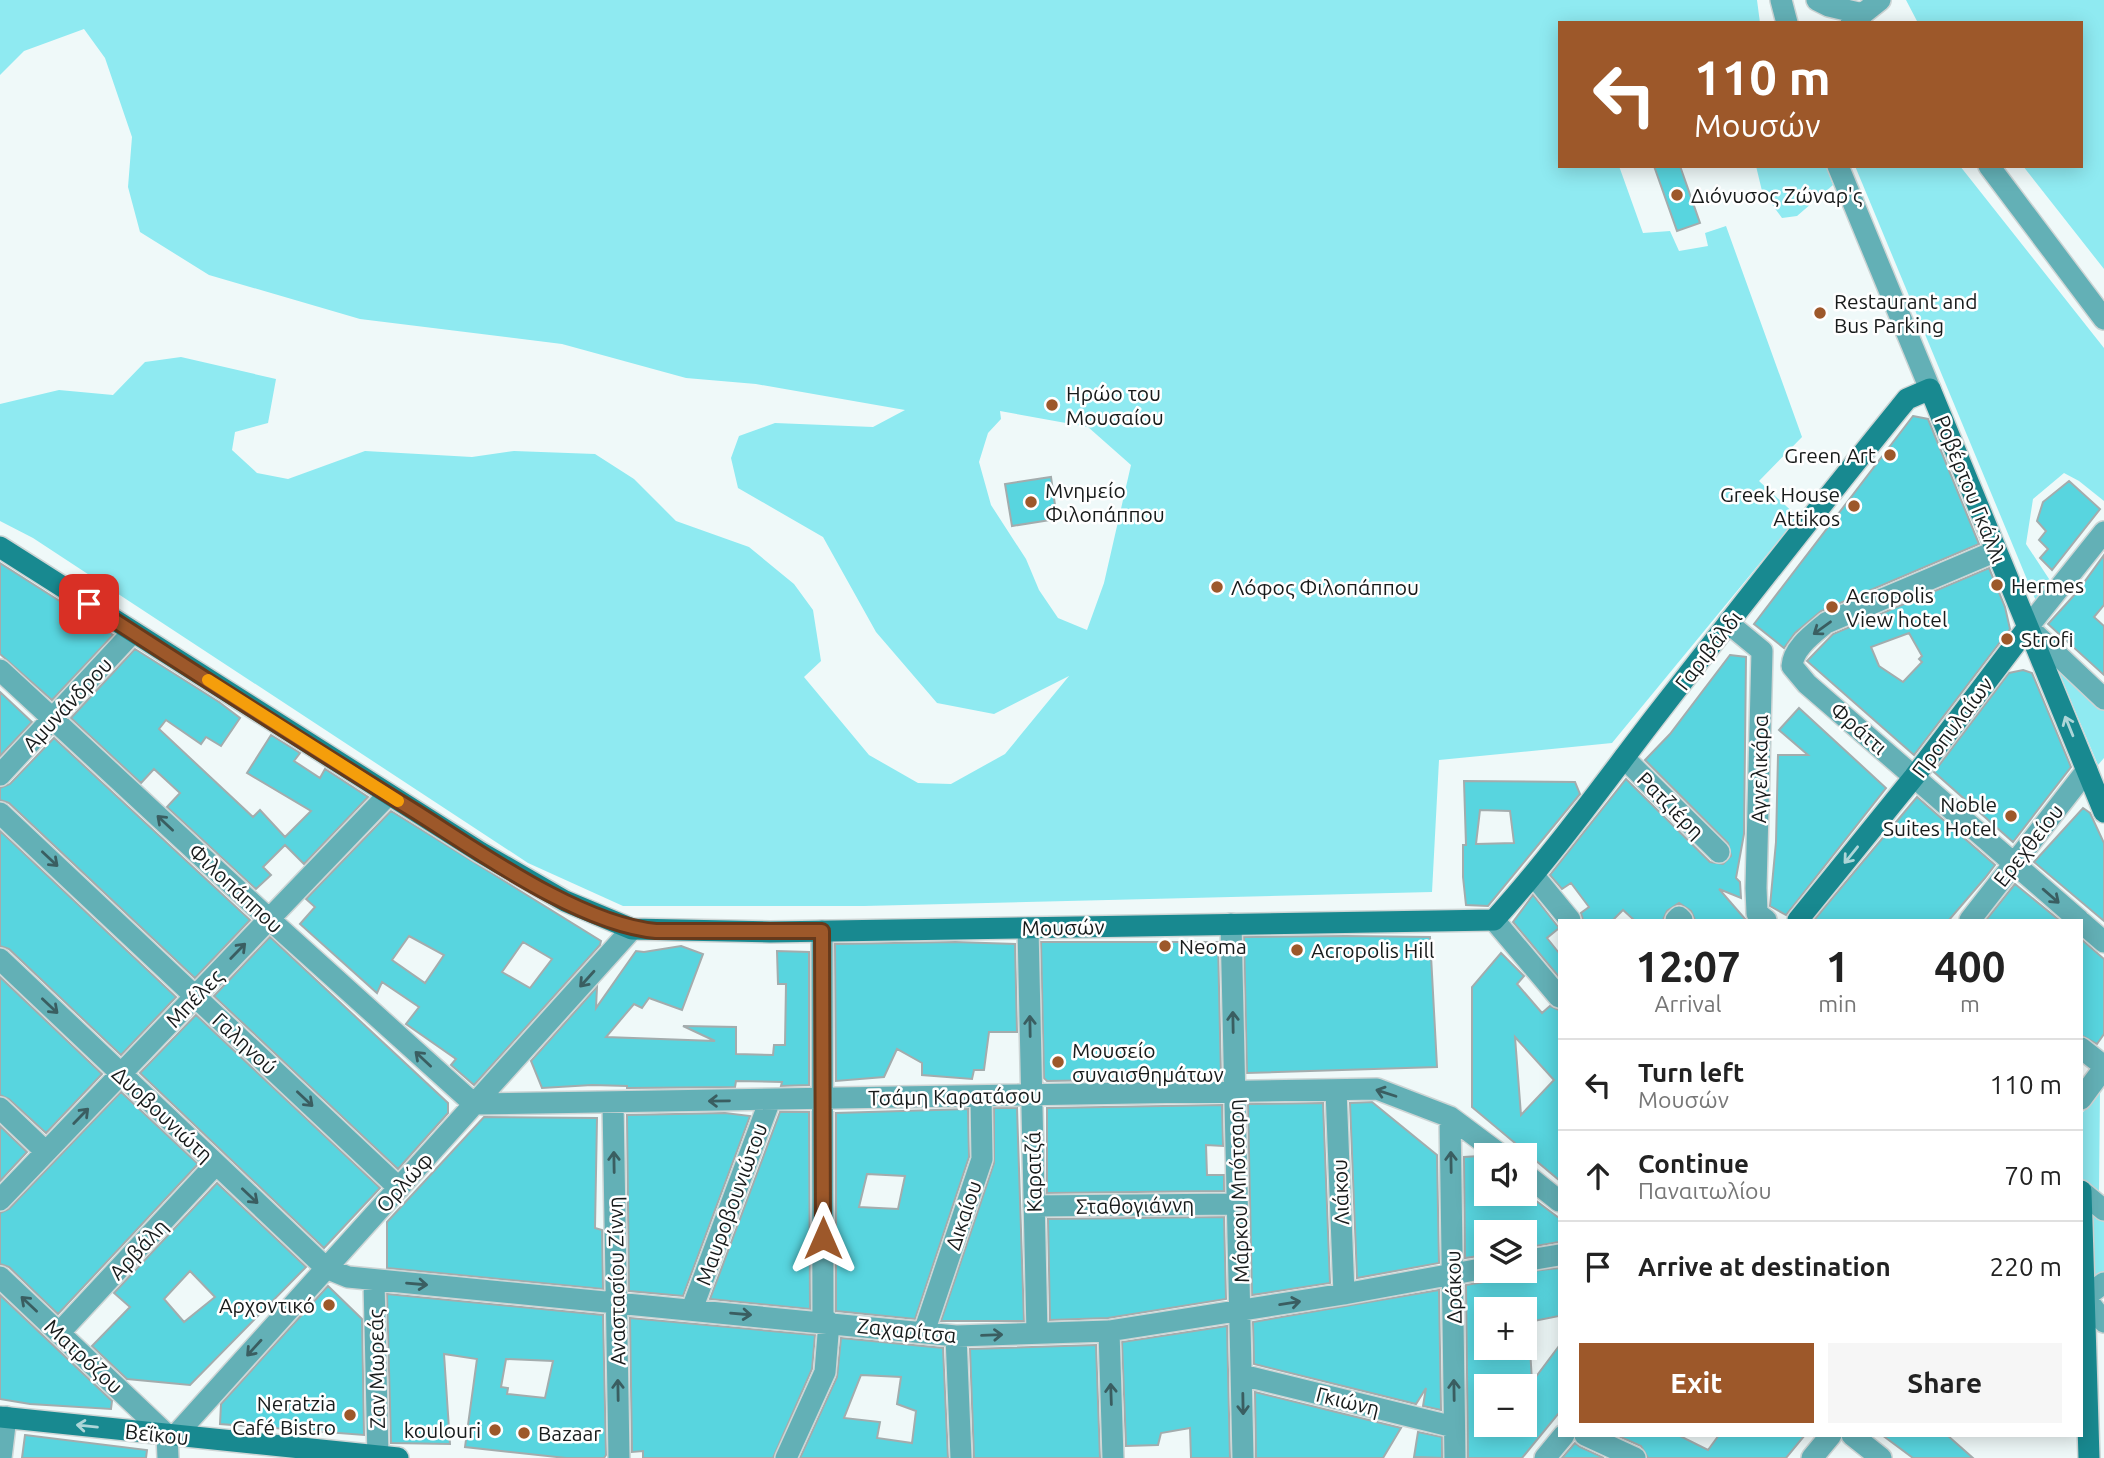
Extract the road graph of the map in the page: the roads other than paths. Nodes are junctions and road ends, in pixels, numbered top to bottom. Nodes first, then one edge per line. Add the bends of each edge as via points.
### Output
1 (1781, 0) edge
2 (1817, 0) edge
3 (1880, 0) edge
4 (1861, 15) edge
5 (1786, 21) edge
6 (1839, 168) edge
7 (1991, 168) edge
8 (2104, 319) edge
9 (1930, 389) junction
10 (2104, 532) edge
11 (0, 547) edge
12 (1996, 551) junction
13 (1728, 623) junction
14 (2028, 627) junction
15 (133, 632) junction
16 (0, 670) edge
17 (2104, 699) edge
18 (53, 719) junction
19 (1624, 758) junction
20 (2087, 770) junction
21 (0, 775) edge
22 (1914, 777) junction
23 (388, 795) junction
24 (2104, 812) edge
25 (0, 813) edge
26 (1719, 852) dead end
27 (2014, 864) junction
28 (1534, 876) junction
29 (269, 919) junction
30 (1569, 919) edge
31 (1765, 919) edge
32 (1799, 919) edge
33 (1971, 919) edge
34 (2078, 919) edge
35 (1494, 920) junction
36 (1231, 924) junction
37 (2083, 924) edge
38 (1028, 928) junction
39 (632, 929) junction
40 (822, 931) junction
41 (2104, 942) edge
42 (0, 959) edge
43 (195, 996) junction
44 (1558, 997) edge
45 (2083, 1050) edge
46 (2104, 1067) edge
47 (121, 1074) junction
48 (1235, 1090) junction
49 (1336, 1090) junction
50 (1031, 1094) junction
51 (981, 1096) junction
52 (2083, 1096) edge
53 (823, 1099) junction
54 (770, 1100) junction
55 (613, 1103) junction
56 (474, 1104) junction
57 (0, 1108) edge
58 (1450, 1117) junction
59 (1486, 1143) edge
60 (46, 1152) junction
61 (216, 1164) junction
62 (1537, 1183) edge
63 (399, 1188) junction
64 (2083, 1192) edge
65 (0, 1200) edge
66 (1558, 1200) edge
67 (1236, 1204) junction
68 (1034, 1206) junction
69 (2104, 1210) edge
70 (2083, 1226) edge
71 (1558, 1255) edge
72 (1537, 1259) edge
73 (326, 1268) junction
74 (1474, 1270) edge
75 (1452, 1273) junction
76 (0, 1277) edge
77 (374, 1281) junction
78 (2104, 1283) edge
79 (1344, 1294) junction
80 (2085, 1297) junction
81 (616, 1302) junction
82 (692, 1309) junction
83 (1241, 1310) junction
84 (826, 1322) junction
85 (2104, 1322) edge
86 (1109, 1331) junction
87 (924, 1332) junction
88 (59, 1333) junction
89 (1037, 1333) junction
90 (957, 1336) junction
91 (1242, 1375) junction
92 (3, 1417) edge
93 (1454, 1427) junction
94 (171, 1436) junction
95 (1562, 1437) edge
96 (1589, 1437) edge
97 (1829, 1437) edge
98 (1855, 1437) edge
99 (385, 1457) edge
100 (1, 1458) edge
101 (168, 1458) edge
102 (619, 1458) edge
103 (786, 1458) edge
104 (961, 1458) edge
105 (1113, 1458) edge
106 (1243, 1458) edge
107 (1455, 1458) edge
108 (1545, 1458) edge
109 (1635, 1458) edge
110 (1812, 1458) edge
111 (1881, 1458) edge
112 (2089, 1458) edge

1 - 5 street
2 - 4 street
3 - 4 street
6 - 9 street, Ροβέρτου Γκάλλι
7 - 8 street
9 - 12 street, Ροβέρτου Γκάλλι
9 - 13 street, Γαριβάλδι via 1907,399
10 - 14 street, Προπυλαίων
11 - 15 street
12 - 14 street, Ροβέρτου Γκάλλι
12 -> 22 street, Φράττι via 1826,623 1793,658 1797,674
13 - 19 street, Γαριβάλδι
13 - 31 street, Αγγελικάρα via 1762,651 1756,888 1757,912
14 - 17 street
20 -> 14 street, Ροβέρτου Γκάλλι
14 - 22 street, Προπυλαίων
15 - 18 street, Αμυνάνδρου
15 - 23 street
16 - 18 street, Φιλοπάππου
18 - 21 street, Αμυνάνδρου
29 -> 18 street, Φιλοπάππου
19 - 26 street, Ρατζιέρη
19 - 28 street, Γαριβάλδι
20 - 24 street, Ροβέρτου Γκάλλι
20 - 27 street, Ερεχθείου
22 - 27 street, Φράττι
22 -> 32 street, Προπυλαίων
23 - 29 street, Μπέλες
23 - 39 street via 565,901
25 -> 43 street, Γαληνού
27 - 33 street, Ερεχθείου
27 -> 34 street, Φράττι
28 - 30 street
28 - 35 street, Γαριβάλδι
43 -> 29 street, Μπέλες
56 -> 29 street, Φιλοπάππου
35 - 36 street, Μουσών
35 - 44 street
36 - 38 street, Μουσών
48 -> 36 street, Μάρκου Μπότσαρη
37 - 41 street, Φράττι
38 - 40 street, Μουσών
50 -> 38 street, Καρατζά
39 - 40 street, Μουσών
39 -> 56 street, Ορλώφ
40 - 53 street
42 -> 47 street, Δυοβουνιώτη
43 - 47 street, Μπέλες
43 -> 63 street, Γαληνού
45 - 46 street
46 - 52 street
60 -> 47 street, Μπέλες
47 - 61 street, Δυοβουνιώτη
48 - 49 street, Τσάμη Καρατάσου
48 - 50 street, Τσάμη Καρατάσου
48 - 67 street, Μάρκου Μπότσαρη
58 -> 49 street, Τσάμη Καρατάσου via 1377,1090
49 - 79 street, Λιάκου
50 - 51 street, Τσάμη Καρατάσου
50 - 68 street, Καρατζά
51 - 53 street, Τσάμη Καρατάσου
51 - 87 street, Δικαίου via 982,1159
53 - 54 street, Τσάμη Καρατάσου
53 - 84 street
54 -> 55 street, Τσάμη Καρατάσου
54 - 82 street, Μαυροβουνιώτου
55 - 56 street, Τσάμη Καρατάσου
81 -> 55 street, Αναστασίου Ζίννη
56 - 63 street, Ορλώφ
57 - 60 street
58 - 59 street, Τσάμη Καρατάσου
75 -> 58 street, Δράκου
60 - 65 street, Μπέλες
61 -> 73 street, Δυοβουνιώτη
61 - 88 street, Αρβάλη
62 - 66 street
63 - 73 street, Ορλώφ
64 - 69 street
67 - 68 street, Σταθογιάννη
67 - 83 street, Μάρκου Μπότσαρη
68 - 89 street, Καρατζά
70 - 80 street
71 - 72 street
73 - 77 street, Ζαχαρίτσα
73 -> 94 street, Ορλώφ
74 - 75 street, Ζαχαρίτσα
75 - 79 street, Ζαχαρίτσα
93 -> 75 street, Δράκου
88 -> 76 street, Ματρόζου
77 -> 81 street, Ζαχαρίτσα
77 - 99 street, Ζαν Μωρεάς
78 - 80 street
83 -> 79 street, Ζαχαρίτσα
80 - 85 street
80 - 112 street
81 - 82 street, Ζαχαρίτσα
102 -> 81 street, Αναστασίου Ζίννη
82 -> 84 street, Ζαχαρίτσα
83 - 86 street, Ζαχαρίτσα
83 - 91 street, Μάρκου Μπότσαρη
84 - 87 street, Ζαχαρίτσα
84 - 103 street via 825,1372
86 - 89 street, Ζαχαρίτσα
105 -> 86 street
87 - 90 street, Ζαχαρίτσα
88 - 94 street, Ματρόζου
90 -> 89 street, Ζαχαρίτσα
90 - 104 street
91 - 93 street, Γκιώνη
91 -> 106 street, Μάρκου Μπότσαρη
94 -> 92 street, Βεΐκου
92 - 100 street
93 - 107 street, Δράκου
94 - 99 street, Βεΐκου
94 - 101 street
95 - 108 street
96 - 109 street
97 - 110 street
98 - 111 street

